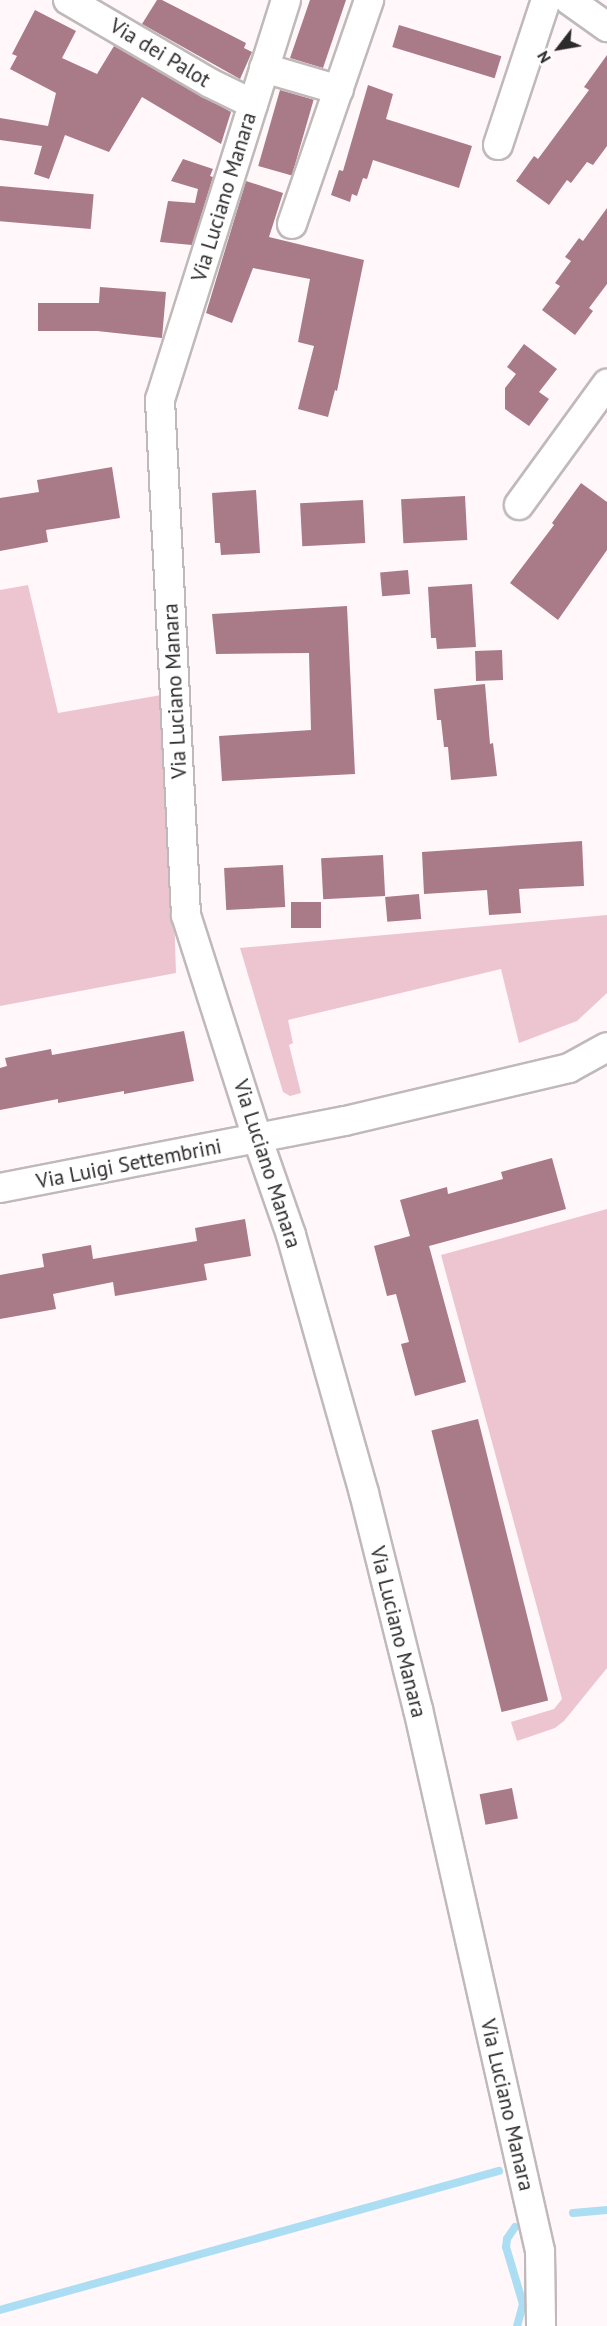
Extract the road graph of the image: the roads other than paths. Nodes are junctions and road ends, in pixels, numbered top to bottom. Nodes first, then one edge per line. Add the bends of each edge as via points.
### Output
1 (68, 0) edge
2 (286, 0) edge
3 (369, 0) edge
4 (546, 0) edge
5 (569, 0) edge
6 (603, 17) edge
7 (264, 68) junction
8 (339, 90) junction
9 (253, 104) junction
10 (498, 145) dead end
11 (292, 224) dead end
12 (607, 384) edge
13 (519, 505) dead end
14 (607, 1047) edge
15 (258, 1140) junction
16 (0, 1188) edge
17 (541, 2326) edge

1 - 9 street, Via dei Palot
2 - 7 street, Via Luciano Manara
3 - 8 street
4 - 10 street
5 - 6 street
7 - 8 street
7 - 9 street, Via Luciano Manara
8 - 11 street
9 - 15 street, Via Luciano Manara via 160,400 186,915
12 - 13 street
14 - 15 street, Via Luigi Settembrini via 569,1068
15 - 16 street, Via Luigi Settembrini
15 - 17 street, Via Luciano Manara via 291,1235 364,1493 418,1709 540,2251

